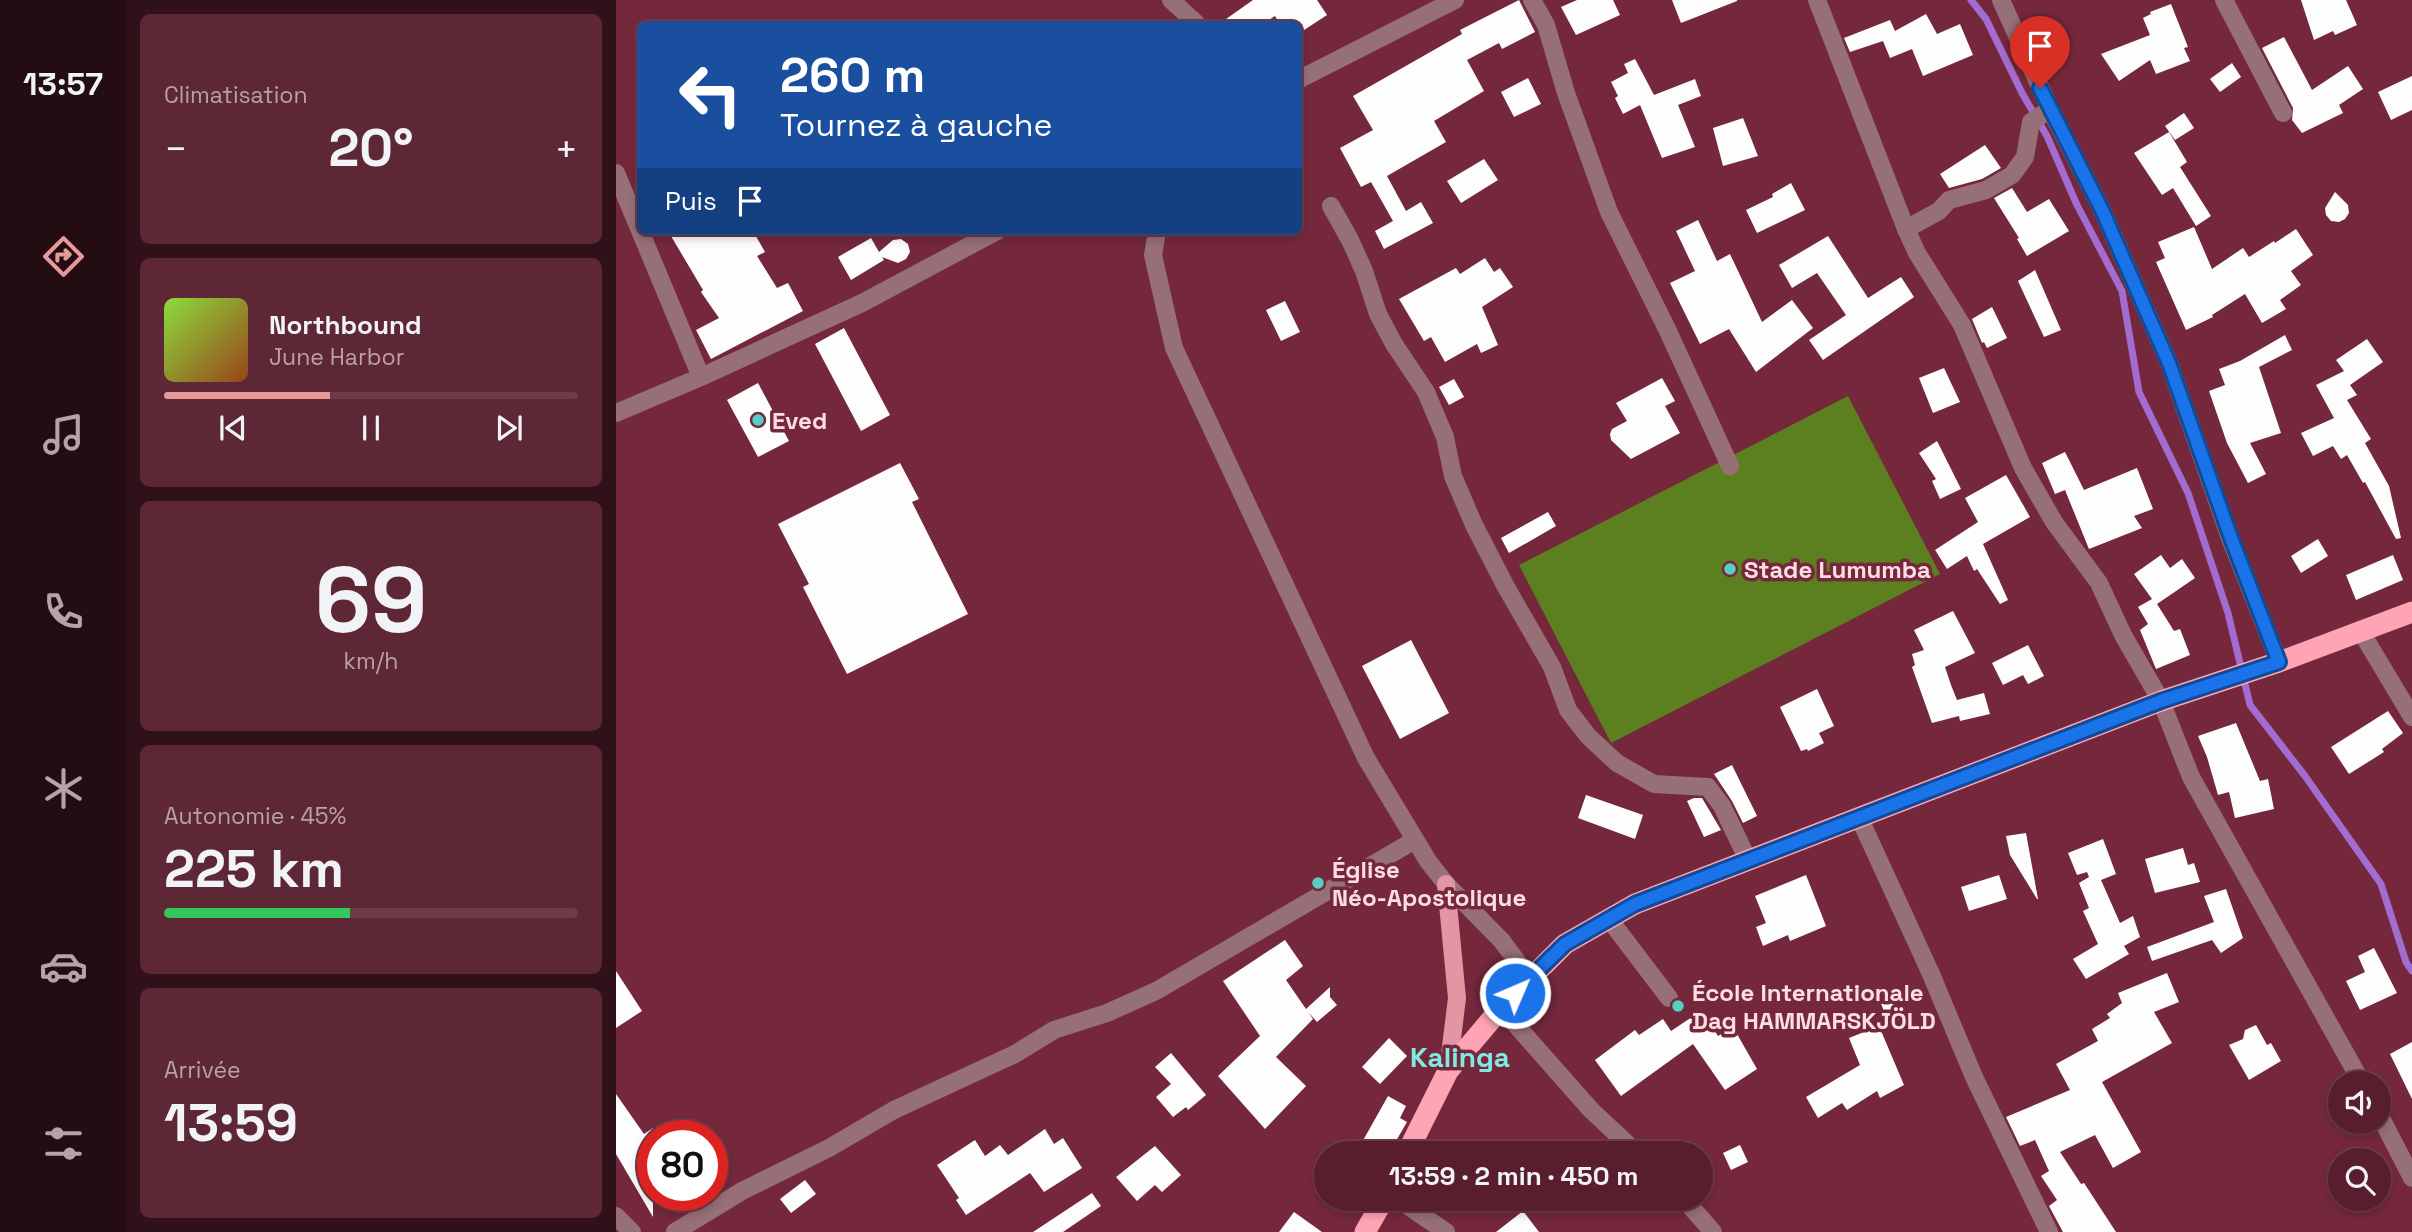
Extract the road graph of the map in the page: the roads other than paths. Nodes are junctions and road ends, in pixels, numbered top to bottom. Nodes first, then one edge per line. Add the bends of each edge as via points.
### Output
1 (1171, 0) edge
2 (1455, 0) edge
3 (1532, 0) edge
4 (1817, 0) edge
5 (2001, 0) edge
6 (2224, 0) edge
7 (1194, 21) edge
8 (1302, 78) edge
9 (2050, 110) junction
10 (2283, 113) dead end
11 (616, 173) edge
12 (1331, 206) dead end
13 (637, 223) edge
14 (1906, 229) junction
15 (642, 235) edge
16 (990, 235) edge
17 (1156, 235) edge
18 (702, 377) junction
19 (616, 414) edge
20 (1730, 467) dead end
21 (2412, 612) edge
22 (2360, 630) junction
23 (2271, 664) junction
24 (2161, 701) junction
25 (2412, 717) edge
26 (1859, 817) junction
27 (1415, 840) junction
28 (1748, 860) junction
29 (1446, 884) junction
30 (1609, 919) junction
31 (1530, 979) junction
32 (1669, 998) dead end
33 (1501, 1008) junction
34 (1448, 1071) junction
35 (2355, 1071) edge
36 (2389, 1134) edge
37 (1413, 1141) edge
38 (1624, 1141) edge
39 (2412, 1178) edge
40 (1377, 1211) edge
41 (1415, 1211) edge
42 (1695, 1211) edge
43 (616, 1216) edge
44 (632, 1232) edge
45 (675, 1232) edge
46 (1365, 1232) edge
47 (1446, 1232) edge
48 (1713, 1232) edge
49 (2049, 1232) edge

1 - 7 street
2 - 8 street
3 - 20 street via 1546,25 1609,212
4 - 14 street
5 - 9 street
6 - 10 street
9 - 14 street via 2031,122 2025,157 2012,175 1986,190 1949,200
9 - 23 street via 2102,210 2169,363
11 - 13 street
12 - 28 street via 1364,271 1378,314 1426,391 1474,525 1552,667 1569,710 1617,763 1654,784 1708,787
14 - 24 street via 1962,325 2023,468 2054,522 2099,583
15 - 18 street
16 - 18 street via 862,303
17 - 27 street via 1153,255 1174,348 1366,758
18 - 19 street
21 - 22 highway
22 - 23 highway
22 - 25 street
23 - 24 highway
24 - 26 highway
24 - 35 street via 2191,777
26 - 28 highway
26 - 49 street via 1974,1077
27 - 29 street
27 - 45 street via 1156,991 1054,1030 1015,1054 905,1104
28 - 30 highway via 1635,904
29 - 31 street via 1502,941
29 - 34 main road via 1457,998
30 - 31 highway via 1565,944
30 - 32 street
31 - 33 highway
33 - 34 highway
33 - 38 street
34 - 37 highway
36 - 39 street
40 - 46 highway
41 - 47 street
42 - 48 street
43 - 44 street

